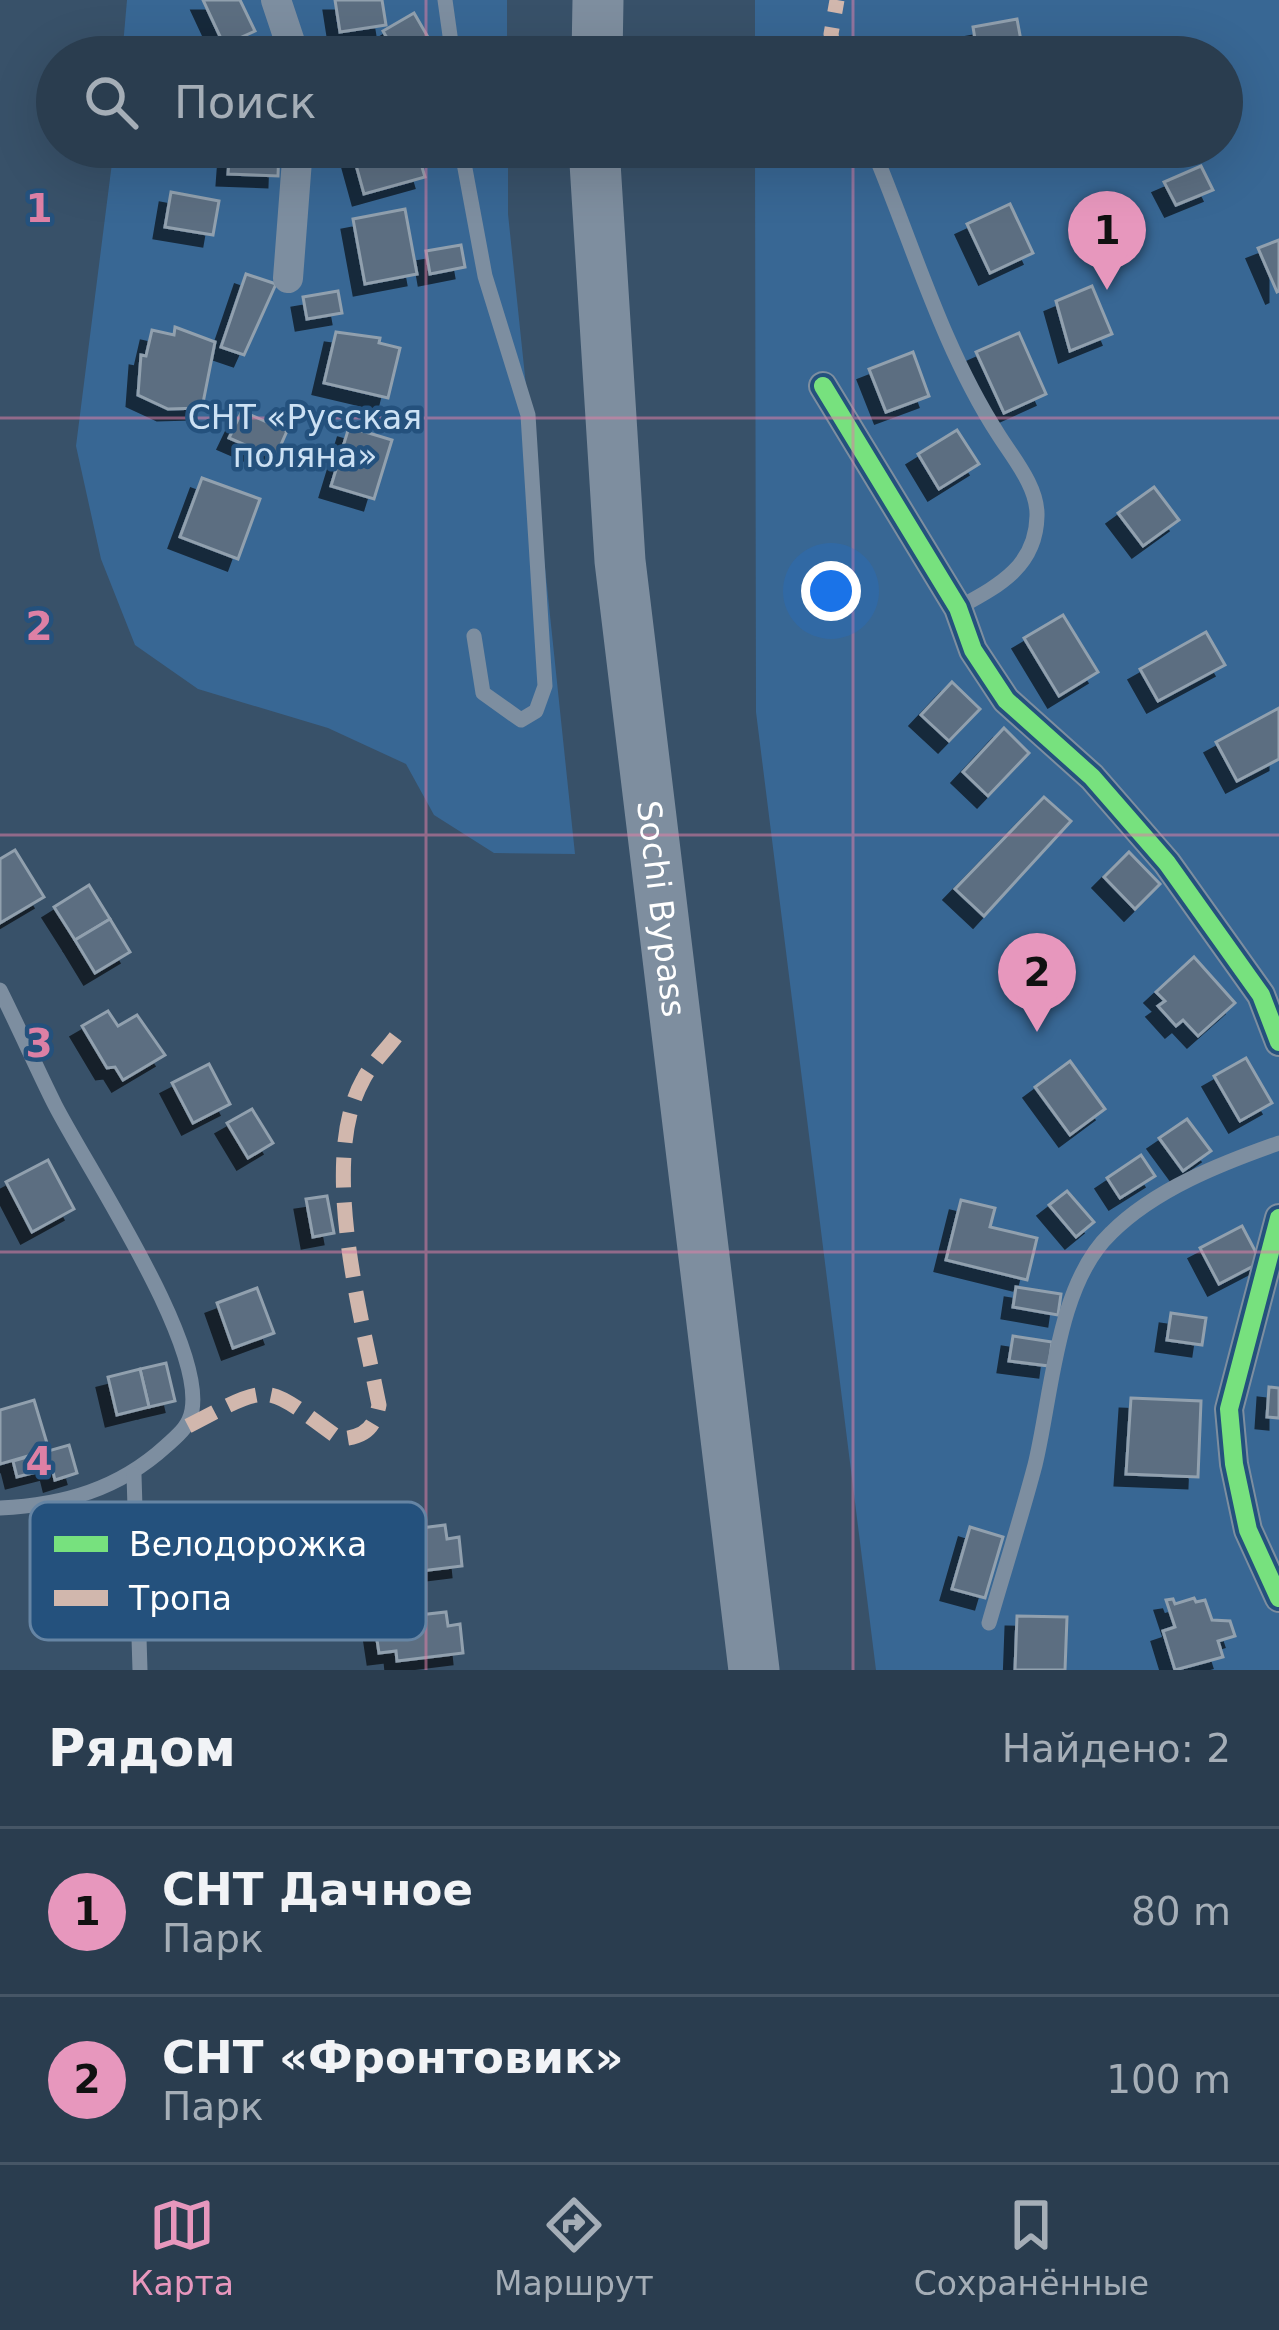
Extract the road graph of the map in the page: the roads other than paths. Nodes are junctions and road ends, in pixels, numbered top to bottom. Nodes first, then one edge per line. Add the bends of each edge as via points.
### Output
1 (276, 0) edge
2 (445, 0) edge
3 (598, 0) edge
4 (288, 36) edge
5 (450, 36) edge
6 (597, 36) edge
7 (296, 168) edge
8 (465, 168) edge
9 (596, 168) edge
10 (880, 168) edge
11 (288, 278) dead end
12 (823, 386) dead end
13 (958, 608) junction
14 (475, 636) dead end
15 (0, 990) edge
16 (1279, 1042) edge
17 (1279, 1143) edge
18 (1279, 1218) edge
19 (134, 1474) junction
20 (46, 1502) edge
21 (135, 1502) edge
22 (30, 1504) edge
23 (0, 1508) edge
24 (1279, 1598) edge
25 (989, 1623) dead end
26 (139, 1640) edge
27 (140, 1670) edge
28 (754, 1670) edge

1 - 4 street
2 - 5 lane
3 - 6 highway
7 - 11 street
8 - 14 lane via 484,276 528,415 545,686 536,711 521,720 484,693
9 - 28 highway, Sochi Bypass via 620,561
10 - 13 lane via 971,393 1030,486 1038,515 1028,559 1006,582
12 - 13 street
13 - 16 street via 973,650 1006,700 1091,777 1167,863 1262,994
15 - 19 lane via 164,1304 190,1376 188,1426
17 - 25 lane via 1222,1163 1152,1203 1109,1234 1085,1272 1051,1369 1036,1460
18 - 24 street via 1229,1409 1248,1530
19 - 20 lane
19 - 21 lane
22 - 23 lane
26 - 27 lane

